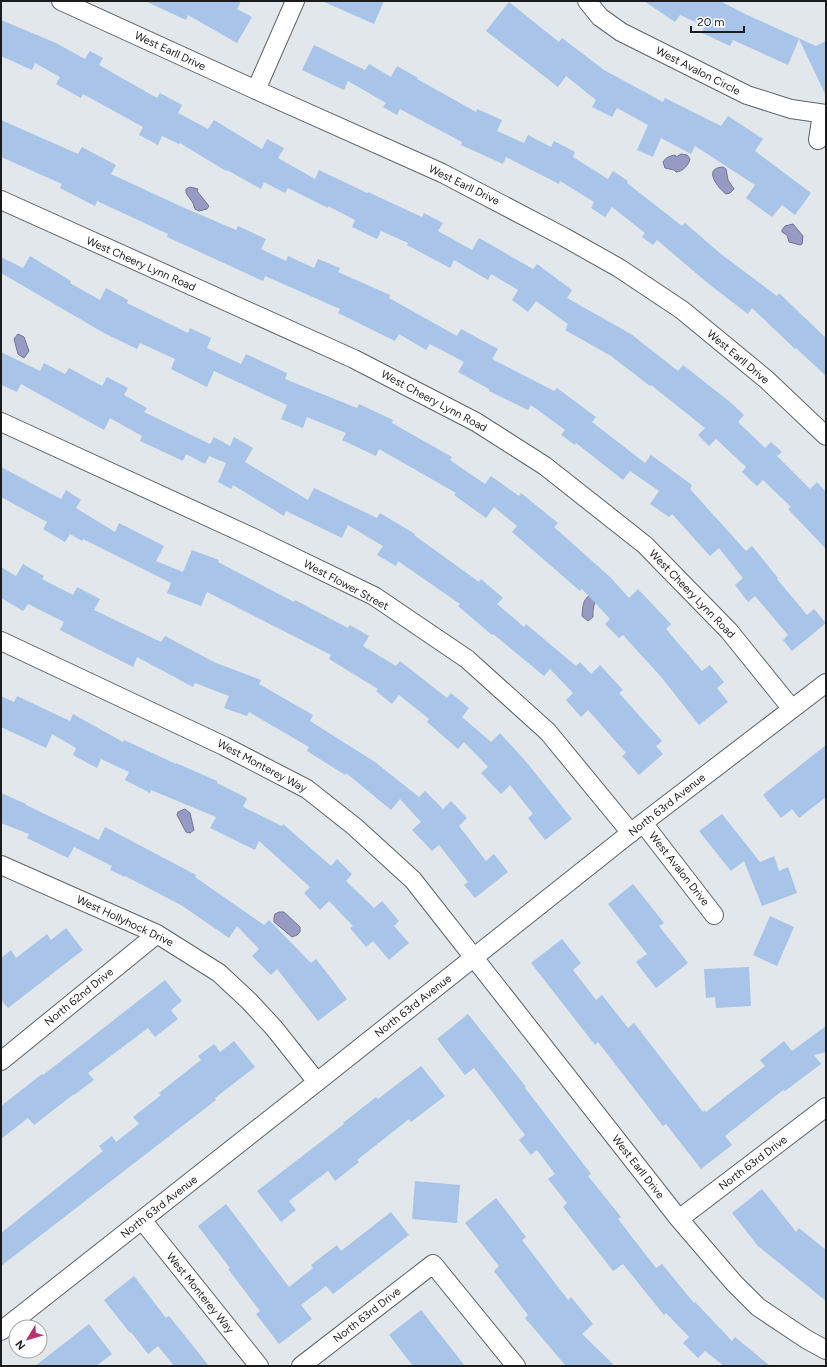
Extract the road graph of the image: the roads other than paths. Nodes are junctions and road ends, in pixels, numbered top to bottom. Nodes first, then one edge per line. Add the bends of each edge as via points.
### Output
1 (61, 1) edge
2 (296, 1) edge
3 (587, 1) edge
4 (256, 90) junction
5 (824, 114) edge
6 (818, 140) dead end
7 (1, 200) edge
8 (1, 422) edge
9 (826, 436) edge
10 (1, 641) edge
11 (826, 683) edge
12 (792, 709) junction
13 (637, 828) junction
14 (1, 865) edge
15 (714, 915) dead end
16 (158, 934) junction
17 (474, 958) junction
18 (1, 1061) edge
19 (317, 1082) junction
20 (826, 1107) edge
21 (680, 1219) junction
22 (142, 1220) junction
23 (1, 1331) edge
24 (826, 1350) edge
25 (258, 1366) edge
26 (301, 1366) edge
27 (516, 1366) edge

1 - 4 street, West Earll Drive
2 - 4 street
3 - 5 street, West Avalon Circle via 600,17 620,32 747,95 791,109
4 - 9 street, West Earll Drive via 442,173 564,236 619,268 682,310 718,339 767,380
5 - 6 street, West Avalon Circle
7 - 12 street, West Cheery Lynn Road via 354,359 476,422 545,466 645,544 729,631
8 - 13 street, West Flower Street via 254,538 380,600 467,659 548,732
10 - 17 street, West Monterey Way via 224,746 308,790 355,827 413,880
11 - 12 street, North 63rd Avenue
12 - 13 street, North 63rd Avenue
13 - 15 street, West Avalon Drive
13 - 17 street, North 63rd Avenue
14 - 16 street, West Hollyhock Drive
16 - 18 street, North 62nd Drive
16 - 19 street, West Hollyhock Drive via 219,972 274,1028
17 - 19 street, North 63rd Avenue
17 - 21 street, West Earll Drive
19 - 22 street, North 63rd Avenue
20 - 21 street, North 63rd Drive
21 - 24 street, West Earll Drive via 734,1283 758,1307
22 - 23 street, North 63rd Avenue
22 - 25 street, West Monterey Way
26 - 27 street, North 63rd Drive via 433,1264

